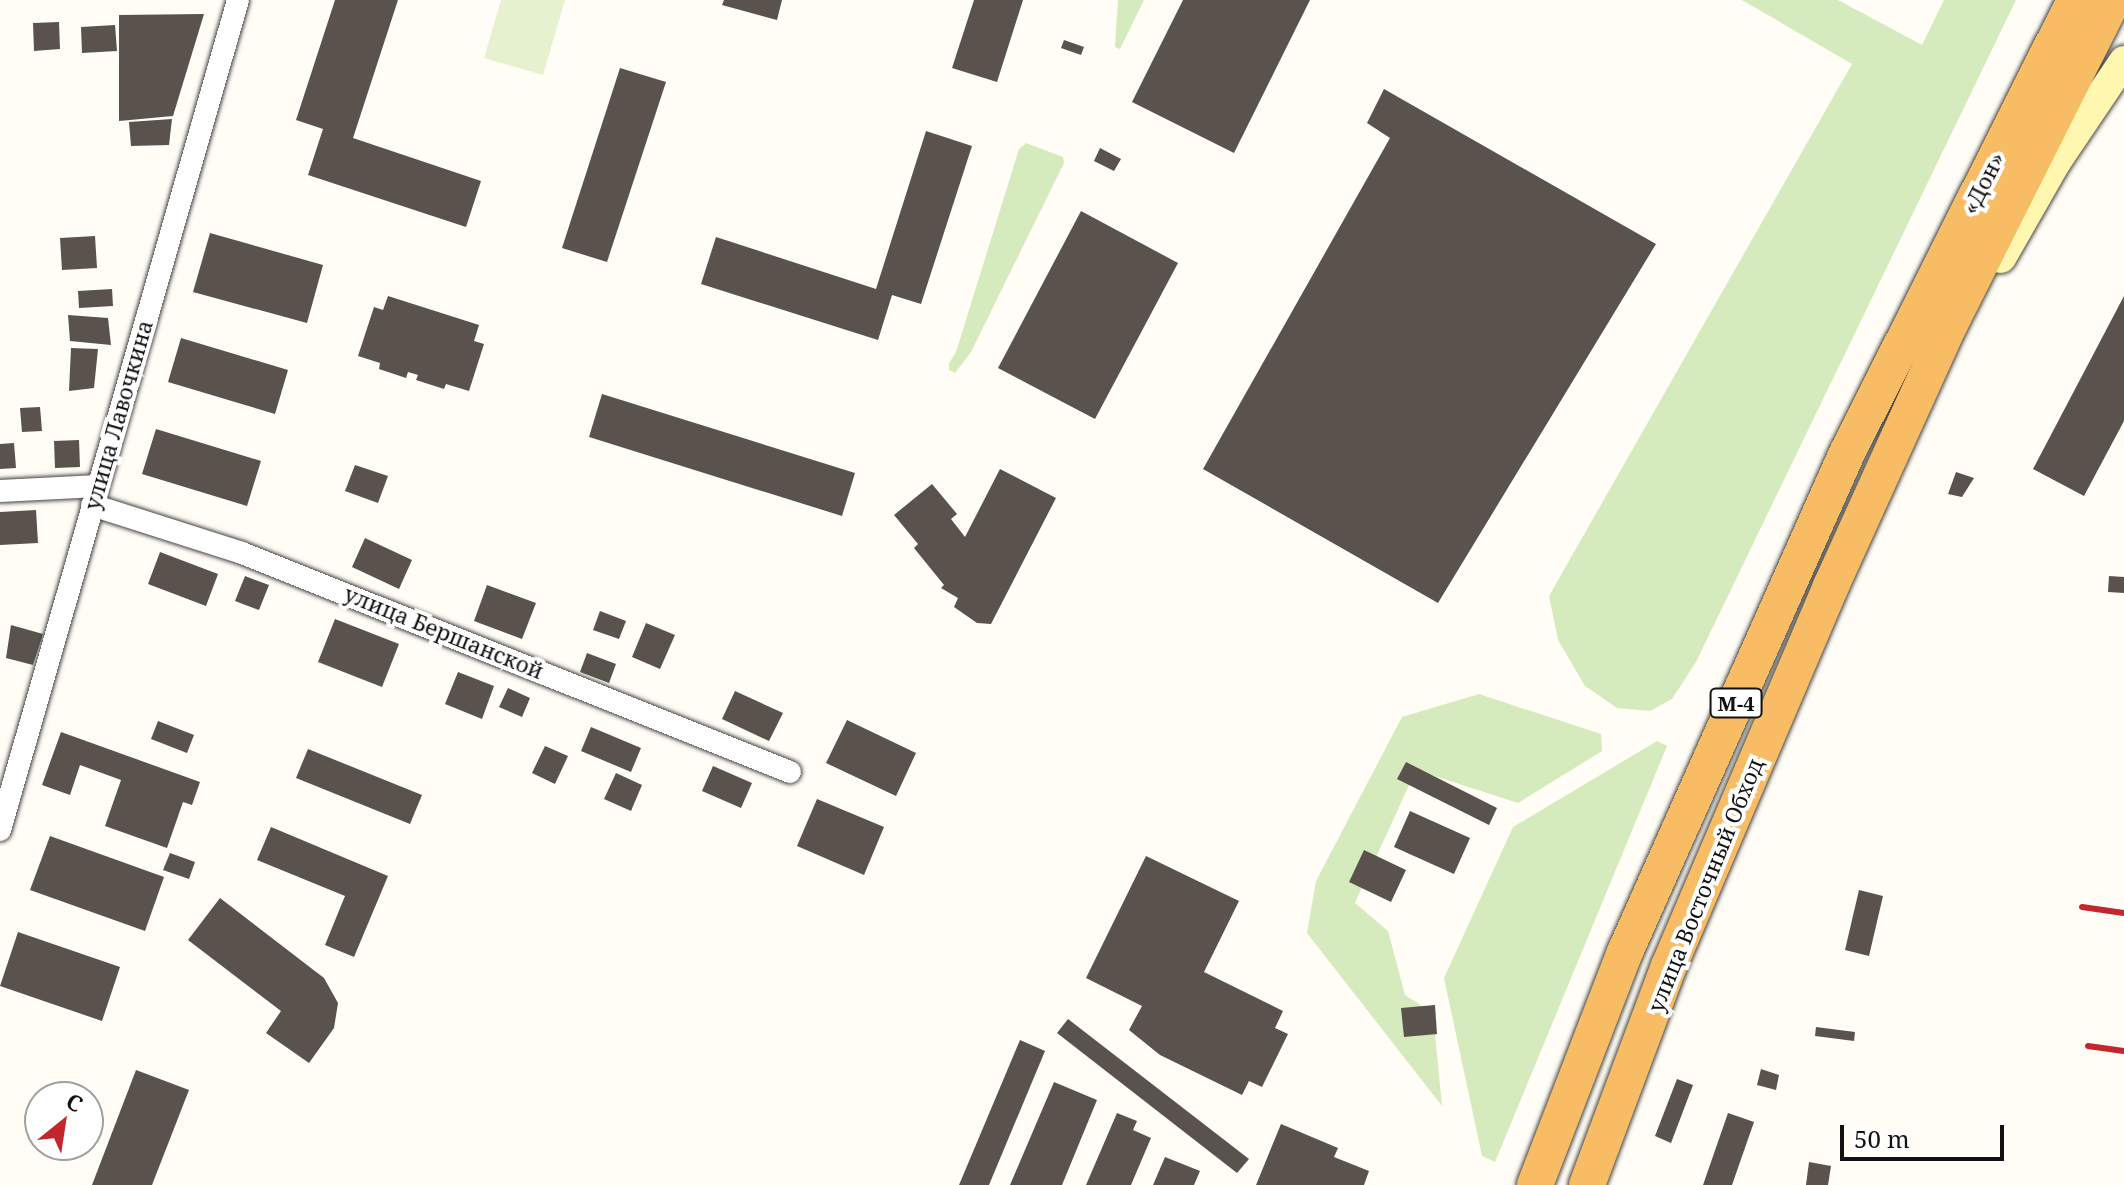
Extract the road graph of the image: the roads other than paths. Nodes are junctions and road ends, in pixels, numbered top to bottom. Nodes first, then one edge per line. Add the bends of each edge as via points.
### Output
1 (238, 0) edge
2 (2075, 0) edge
3 (2113, 0) edge
4 (2124, 61) edge
5 (1949, 326) junction
6 (1891, 365) joint
7 (0, 491) edge
8 (95, 496) junction
9 (790, 772) dead end
10 (0, 830) edge
11 (1535, 1185) edge
12 (1587, 1185) edge

1 - 8 street, улица Лавочкина
2 - 6 highway, «Дон» / М-4
3 - 5 highway, «Дон» / М-4
4 - 5 main road via 2056,162 1987,283
5 - 12 highway, улица Восточный Обход / М-4 via 1734,811
6 - 11 highway, улица Восточный Обход / М-4 via 1625,952
7 - 8 street
8 - 9 street, улица Бершанской
8 - 10 street, улица Лавочкина

